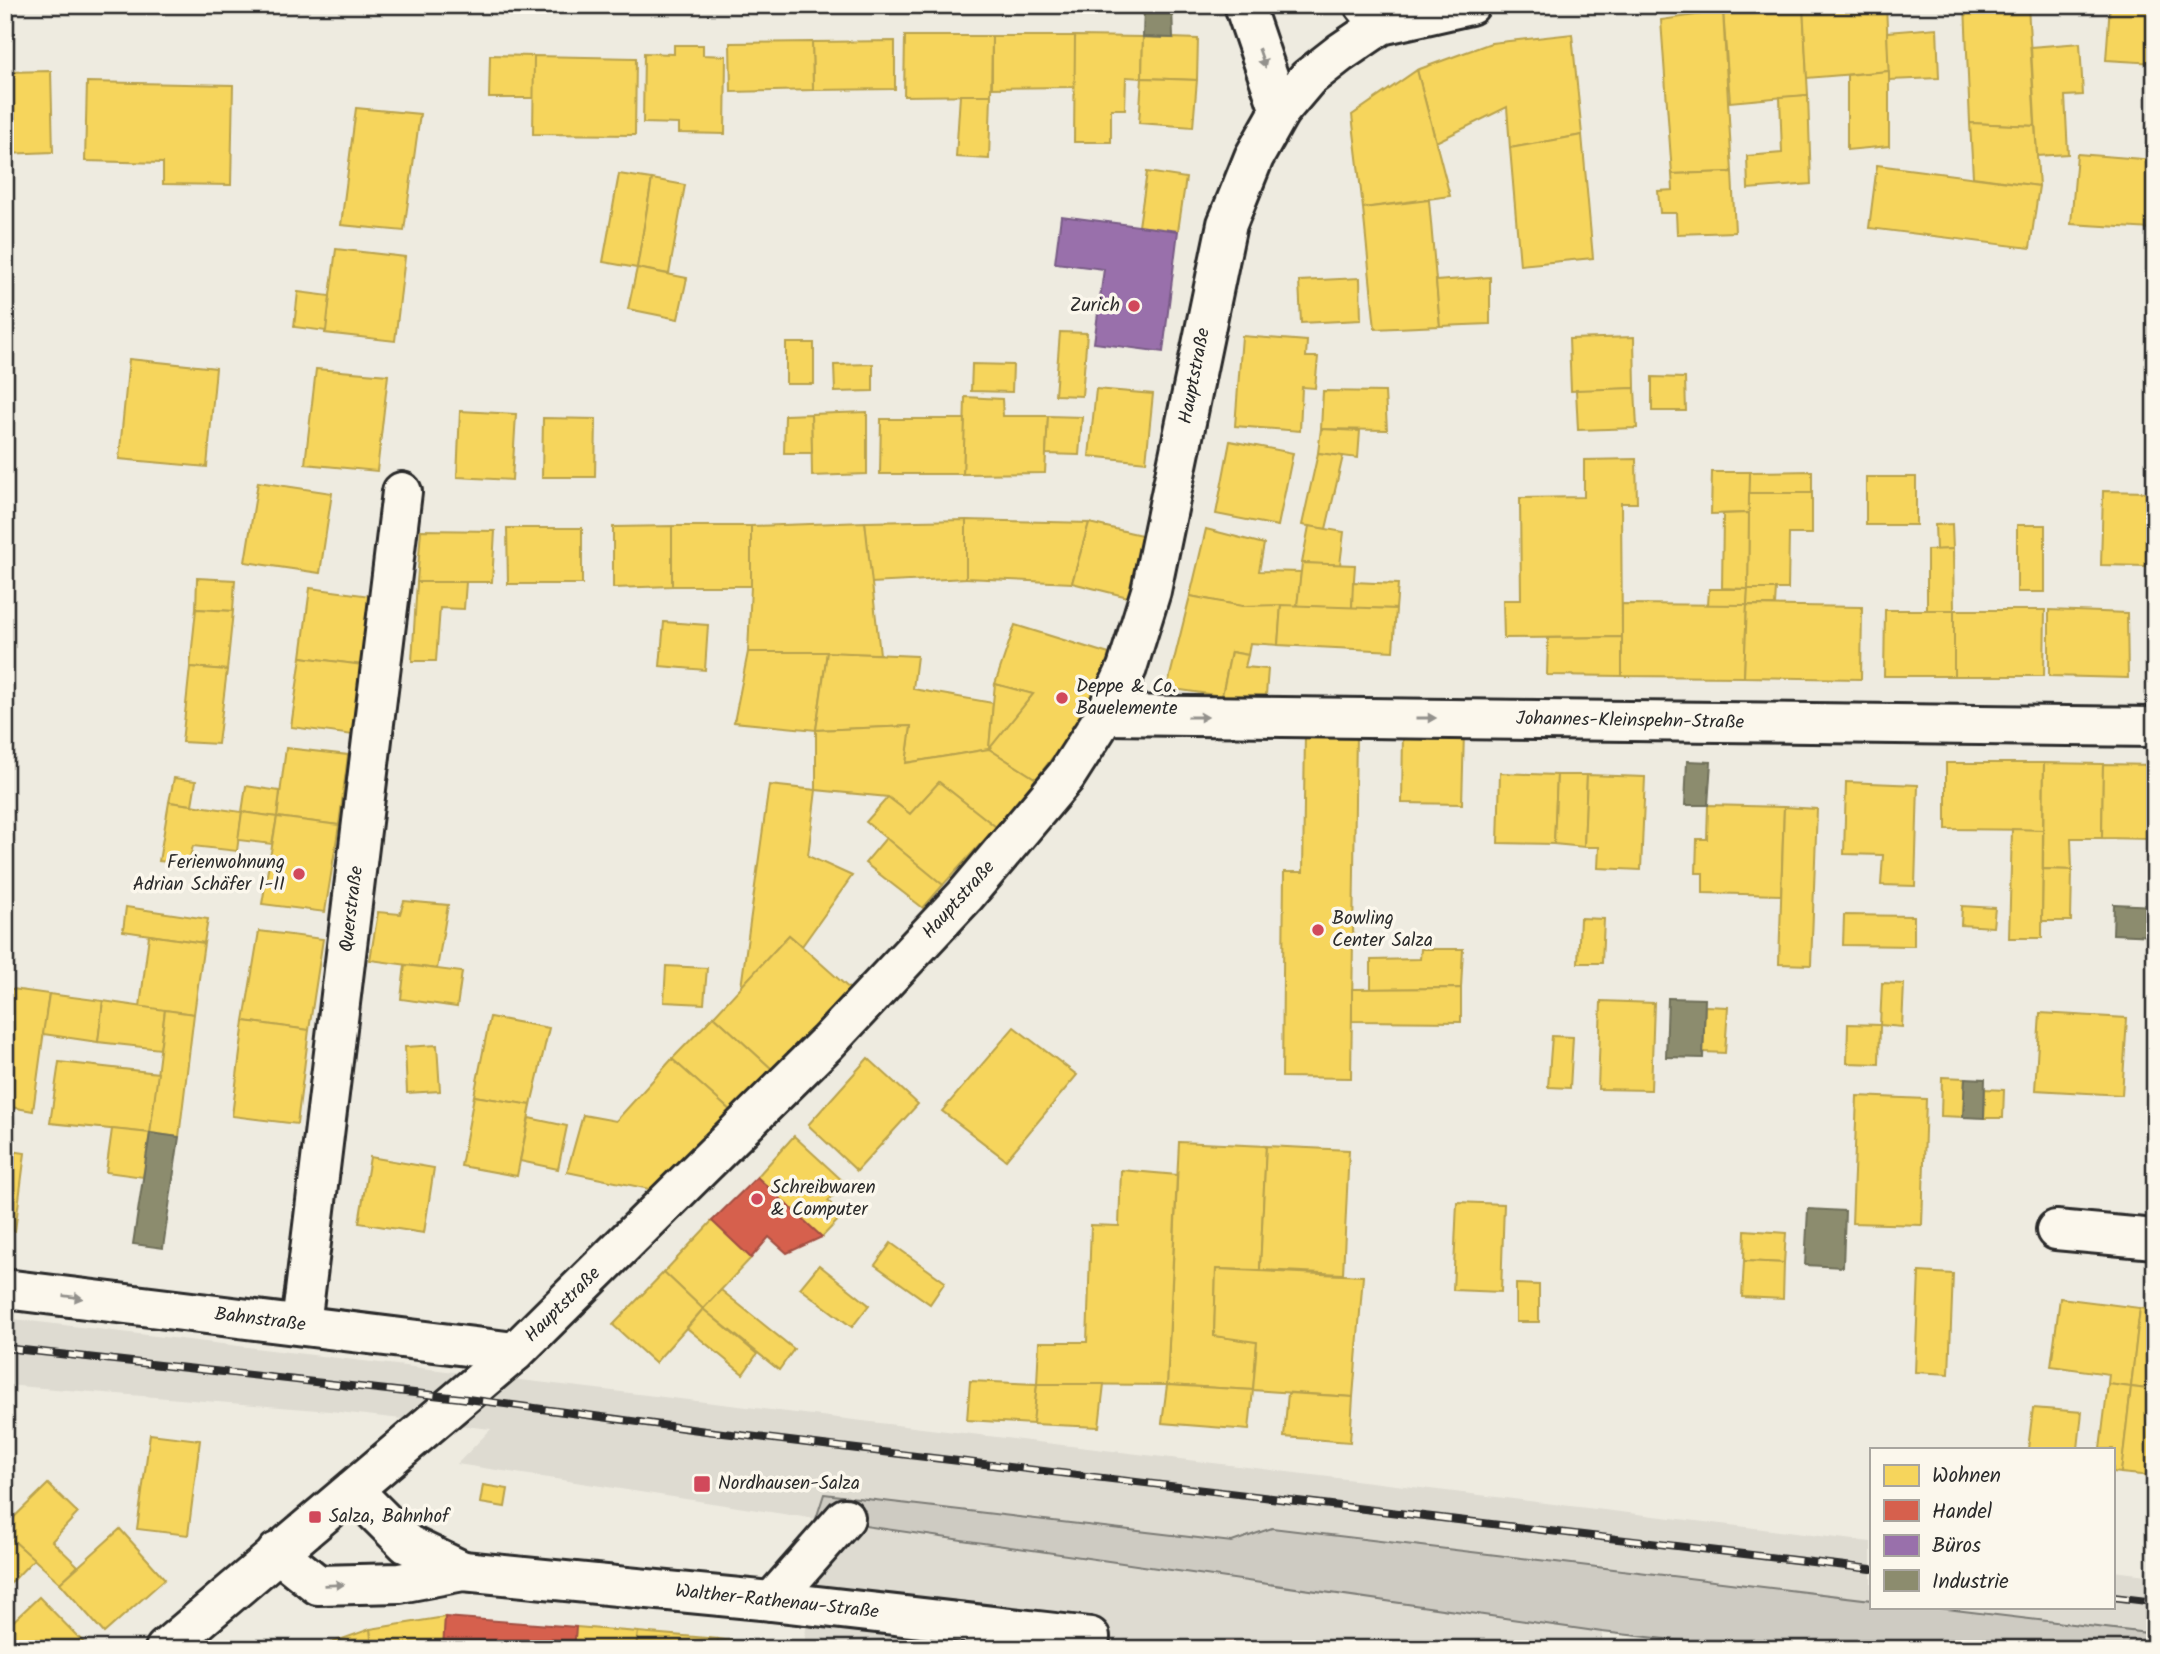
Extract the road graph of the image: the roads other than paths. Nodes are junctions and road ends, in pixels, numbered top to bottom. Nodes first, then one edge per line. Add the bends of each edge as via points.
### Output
1 (1244, 5) edge
2 (1470, 5) edge
3 (1373, 15) edge
4 (1280, 111) junction
5 (402, 492) dead end
6 (1105, 715) junction
7 (2155, 727) edge
8 (2056, 1230) dead end
9 (2155, 1239) edge
10 (5, 1289) edge
11 (301, 1325) junction
12 (515, 1352) junction
13 (353, 1490) junction
14 (845, 1518) dead end
15 (277, 1552) junction
16 (464, 1571) junction
17 (772, 1601) junction
18 (1089, 1643) edge
19 (165, 1649) edge

1 -> 4 street
2 - 3 street, Hauptstraße
3 - 4 street, Hauptstraße
4 - 6 street, Hauptstraße via 1254,157 1227,224 1151,591 1128,668
5 - 11 street, Querstraße
6 -> 7 street, Johannes-Kleinspehn-Straße
6 - 12 street, Hauptstraße via 1066,776 956,905 827,1043
8 - 9 street
10 -> 11 street, Bahnstraße
11 - 12 street, Bahnstraße
12 - 13 street, Hauptstraße
13 - 15 street, Hauptstraße
13 - 16 street, Walther-Rathenau-Straße via 407,1544
14 - 17 street
15 -> 16 street, Walther-Rathenau-Straße via 318,1585 400,1583
15 - 19 street, Hauptstraße
16 - 17 street, Walther-Rathenau-Straße
17 - 18 street, Walther-Rathenau-Straße

